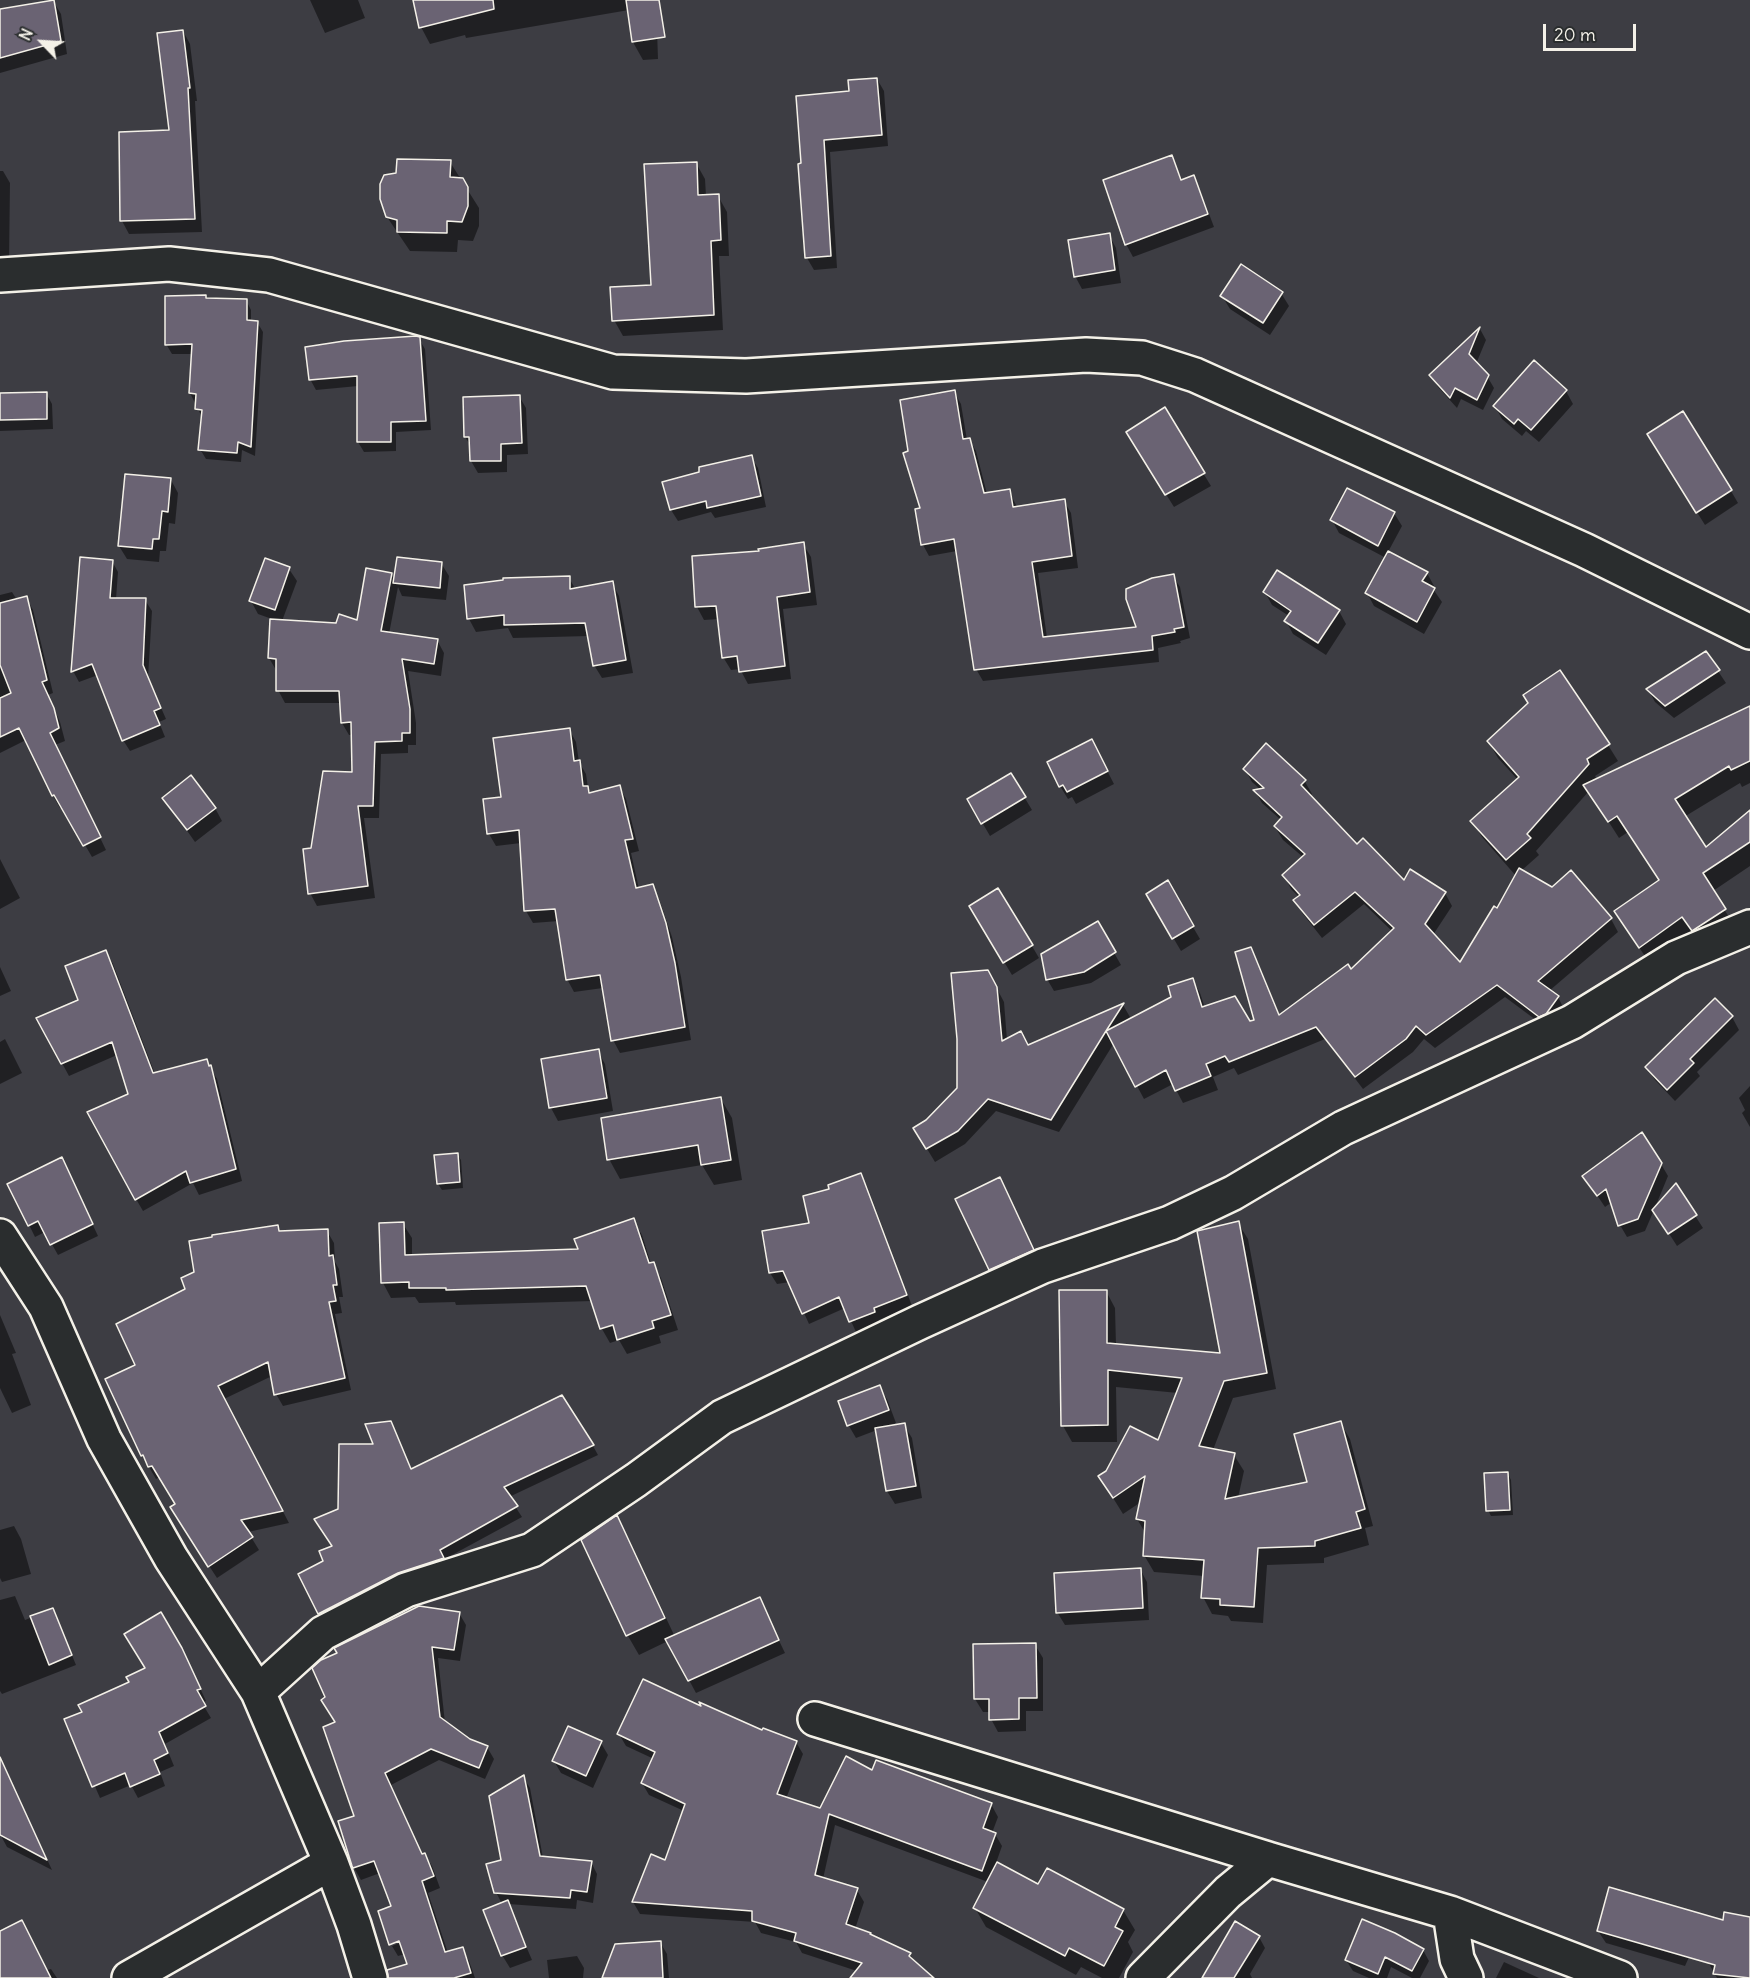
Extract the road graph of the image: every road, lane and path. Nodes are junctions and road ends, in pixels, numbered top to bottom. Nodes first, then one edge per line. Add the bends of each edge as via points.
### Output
1 (0, 275) edge
2 (1750, 632) edge
3 (1750, 927) edge
4 (1, 1238) edge
5 (258, 1692) junction
6 (816, 1719) dead end
7 (1268, 1859) junction
8 (331, 1863) junction
9 (1450, 1913) junction
10 (129, 1978) edge
11 (370, 1978) edge
12 (1143, 1978) edge
13 (1466, 1978) edge
14 (1620, 1978) edge

1 - 2 street via 169,264 269,275 613,372 746,376 1086,355 1142,358 1195,375 1584,550
3 - 5 street via 1676,958 1572,1022 1343,1128 1233,1193 1170,1223 1043,1266 722,1417 532,1550 406,1590 323,1633
4 - 5 street via 46,1308 104,1439 171,1558
5 - 8 street
6 - 7 street
7 - 9 street
7 - 12 street via 1228,1892
8 - 10 street
8 - 11 street
9 - 13 street via 1457,1959
9 - 14 street

